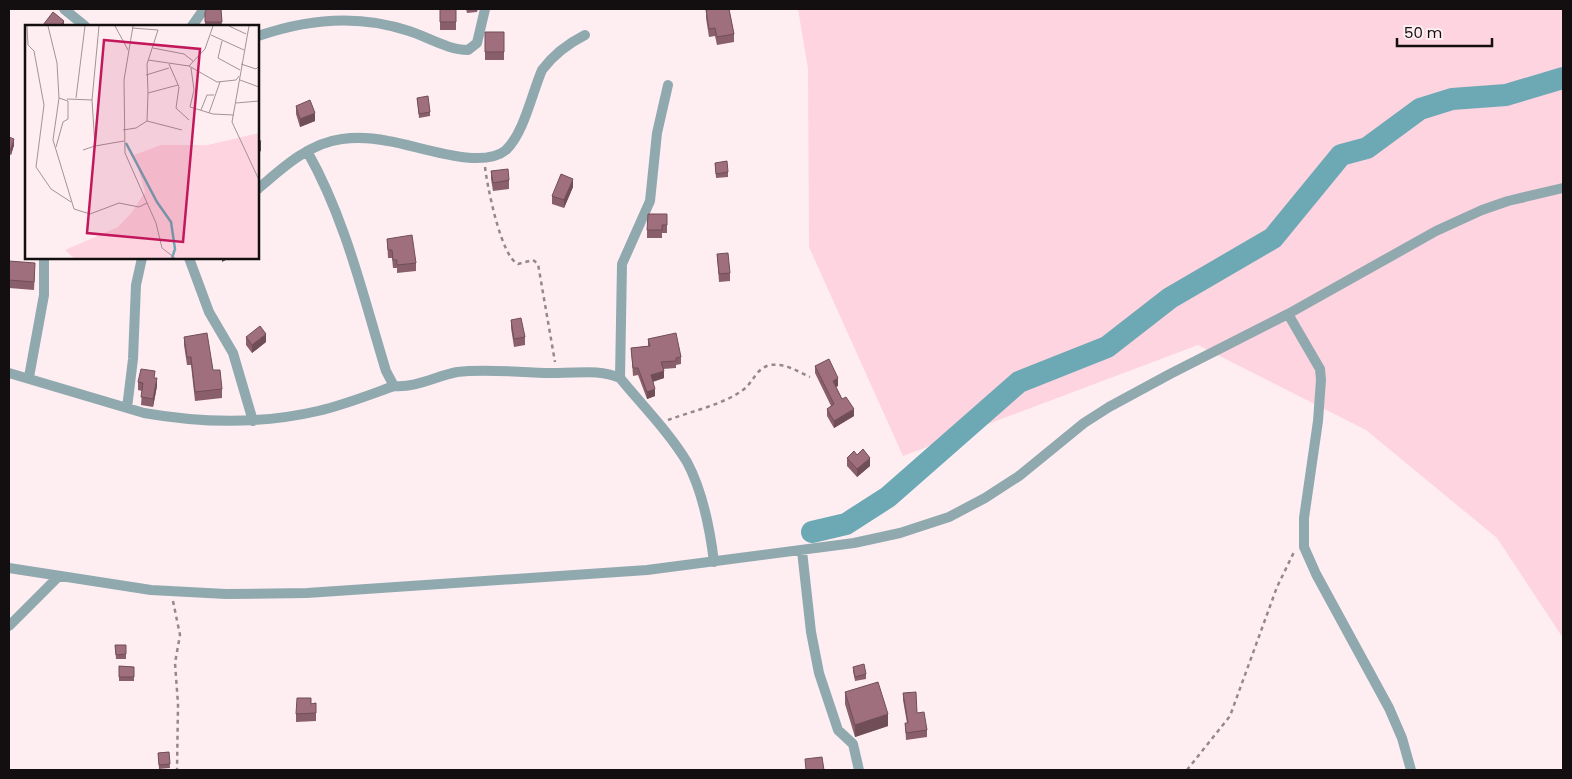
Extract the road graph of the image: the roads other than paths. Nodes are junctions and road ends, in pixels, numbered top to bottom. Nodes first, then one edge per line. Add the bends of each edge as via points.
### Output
1 (64, 9) edge
2 (204, 9) edge
3 (485, 9) edge
4 (84, 25) edge
5 (193, 25) edge
6 (584, 35) dead end
7 (259, 36) edge
8 (668, 85) dead end
9 (307, 151) junction
10 (259, 187) edge
11 (1563, 188) edge
12 (44, 259) edge
13 (142, 259) edge
14 (189, 259) edge
15 (1288, 314) junction
16 (9, 373) edge
17 (29, 377) junction
18 (620, 378) junction
19 (394, 386) junction
20 (126, 408) junction
21 (253, 421) junction
22 (802, 551) junction
23 (714, 562) junction
24 (9, 568) edge
25 (59, 576) junction
26 (9, 626) edge
27 (859, 770) edge
28 (1411, 770) edge

1 - 4 street
2 - 5 street
3 - 7 street via 477,43 468,50 408,30 338,19 285,27
6 - 9 street via 558,52 542,70 511,144 498,155 484,158 450,156 412,145 372,139 342,139
8 - 18 street via 658,126 650,202 622,264
9 - 10 street
9 - 19 street via 322,177 345,233 386,371
11 - 15 street via 1508,201 1460,219
12 - 17 street via 44,295
13 - 20 street via 136,285 133,359
14 - 21 street via 209,312 233,353
15 - 22 street via 1109,407 1003,487 949,517 900,534
15 - 28 street via 1320,368 1321,380 1302,536 1307,557 1389,708
16 - 17 street
17 - 20 street
18 - 19 street via 596,371 556,374 462,372
18 - 23 street via 687,464 706,515
19 - 21 street via 316,411
20 - 21 street via 164,416
22 - 23 street
22 - 27 street via 819,673 838,730 853,744
23 - 25 street via 533,579 307,593 170,591
24 - 25 street
25 - 26 street

